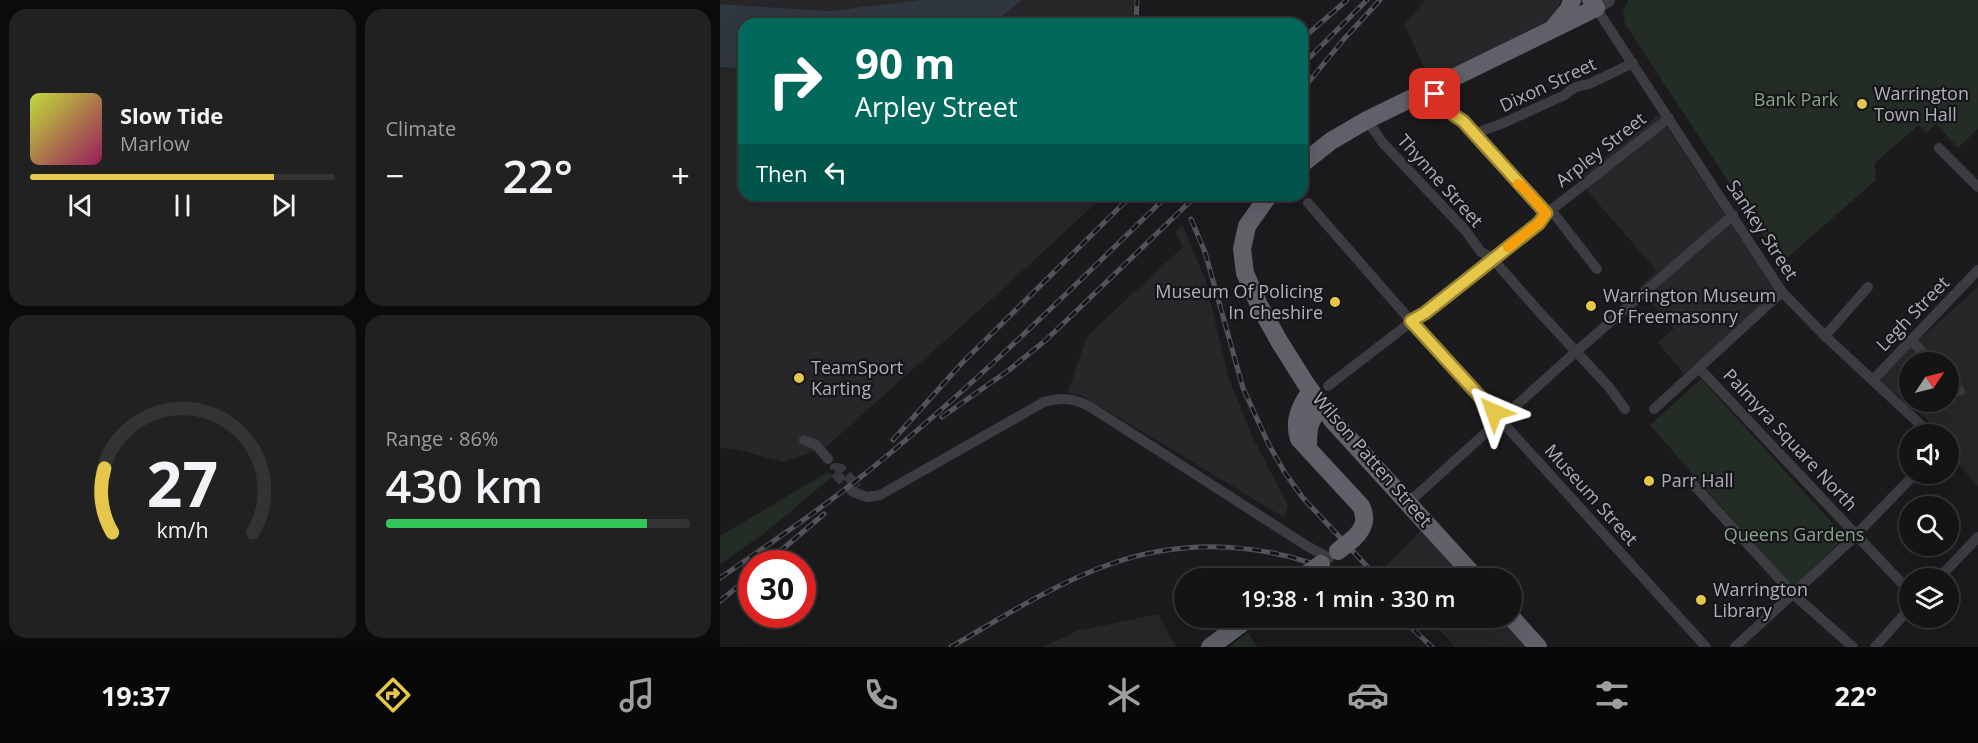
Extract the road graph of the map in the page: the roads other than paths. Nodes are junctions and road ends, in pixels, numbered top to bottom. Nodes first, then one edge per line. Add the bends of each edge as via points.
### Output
1 (1572, 0) edge
2 (1599, 2) edge
3 (1551, 29) junction
4 (1633, 63) junction
5 (1429, 88) junction
6 (1669, 118) junction
7 (1366, 120) junction
8 (1476, 135) junction
9 (1944, 151) dead end
10 (1308, 159) edge
11 (1978, 187) edge
12 (1265, 201) edge
13 (1308, 203) dead end
14 (1549, 212) junction
15 (1733, 215) junction
16 (1493, 259) junction
17 (1597, 269) dead end
18 (1978, 270) edge
19 (1868, 287) dead end
20 (1782, 292) junction
21 (1411, 321) junction
22 (1825, 336) junction
23 (1911, 340) junction
24 (1575, 352) junction
25 (1922, 352) edge
26 (1699, 368) junction
27 (1873, 380) junction
28 (1328, 386) dead end
29 (1311, 392) junction
30 (1322, 407) junction
31 (1625, 409) dead end
32 (1654, 409) dead end
33 (1501, 419) junction
34 (1920, 424) edge
35 (804, 440) dead end
36 (1308, 448) junction
37 (828, 459) dead end
38 (1906, 484) edge
39 (1694, 485) dead end
40 (857, 491) tunnel mouth
41 (1409, 502) junction
42 (1856, 536) junction
43 (1978, 537) edge
44 (1329, 557) junction
45 (1315, 568) edge
46 (1467, 568) edge
47 (1948, 568) edge
48 (1899, 581) edge
49 (1793, 594) junction
50 (1899, 620) edge
51 (1236, 628) edge
52 (1521, 628) edge
53 (1210, 647) edge
54 (1538, 647) edge
55 (1707, 647) edge
56 (1735, 647) edge
57 (1853, 647) edge
58 (1875, 647) edge

1 - 3 highway
2 - 3 highway
2 - 4 street, Sankey Street
3 - 5 highway
4 - 6 street, Sankey Street
4 - 8 street, Dixon Street
5 - 7 highway
5 - 8 street
6 - 14 street, Arpley Street
6 - 15 street, Sankey Street
7 - 10 highway
7 - 16 street, Thynne Street via 1481,252
8 - 14 street
9 - 11 street
12 - 29 highway, Wilson Patten Street via 1245,233 1244,270 1279,341
13 - 21 street, Museum Street
14 - 16 street, Arpley Street
14 - 17 street
15 - 20 street, Sankey Street
15 - 24 street
16 - 21 street, Arpley Street
16 - 24 street, Thynne Street
18 - 23 street, Legh Street
19 - 22 street
20 - 22 street, Sankey Street
20 - 26 street
21 - 28 street, Arpley Street
21 - 33 street, Museum Street
22 - 27 street, Sankey Street
23 - 25 street
23 - 27 street, Legh Street
24 - 31 street, Thynne Street
24 - 33 street
26 - 32 street
26 - 42 street, Palmyra Square North
27 - 34 street, Sankey Street
29 - 30 highway, Wilson Patten Street
29 - 36 highway via 1298,415 1296,429
30 - 36 highway via 1310,422
30 - 41 highway, Wilson Patten Street
33 - 41 street
33 - 55 street, Museum Street
35 - 37 street via 816,445
36 - 44 highway, bridge via 1364,511 1364,526 1353,540
38 - 42 street
39 - 49 street
40 - 44 street via 867,497 880,495 1044,402 1062,398 1089,406
41 - 46 highway, Wilson Patten Street
42 - 48 street, Palmyra Square North
42 - 49 street
43 - 47 street
44 - 45 highway, bridge
49 - 56 street
49 - 57 street
50 - 58 street
51 - 53 highway
52 - 54 highway

